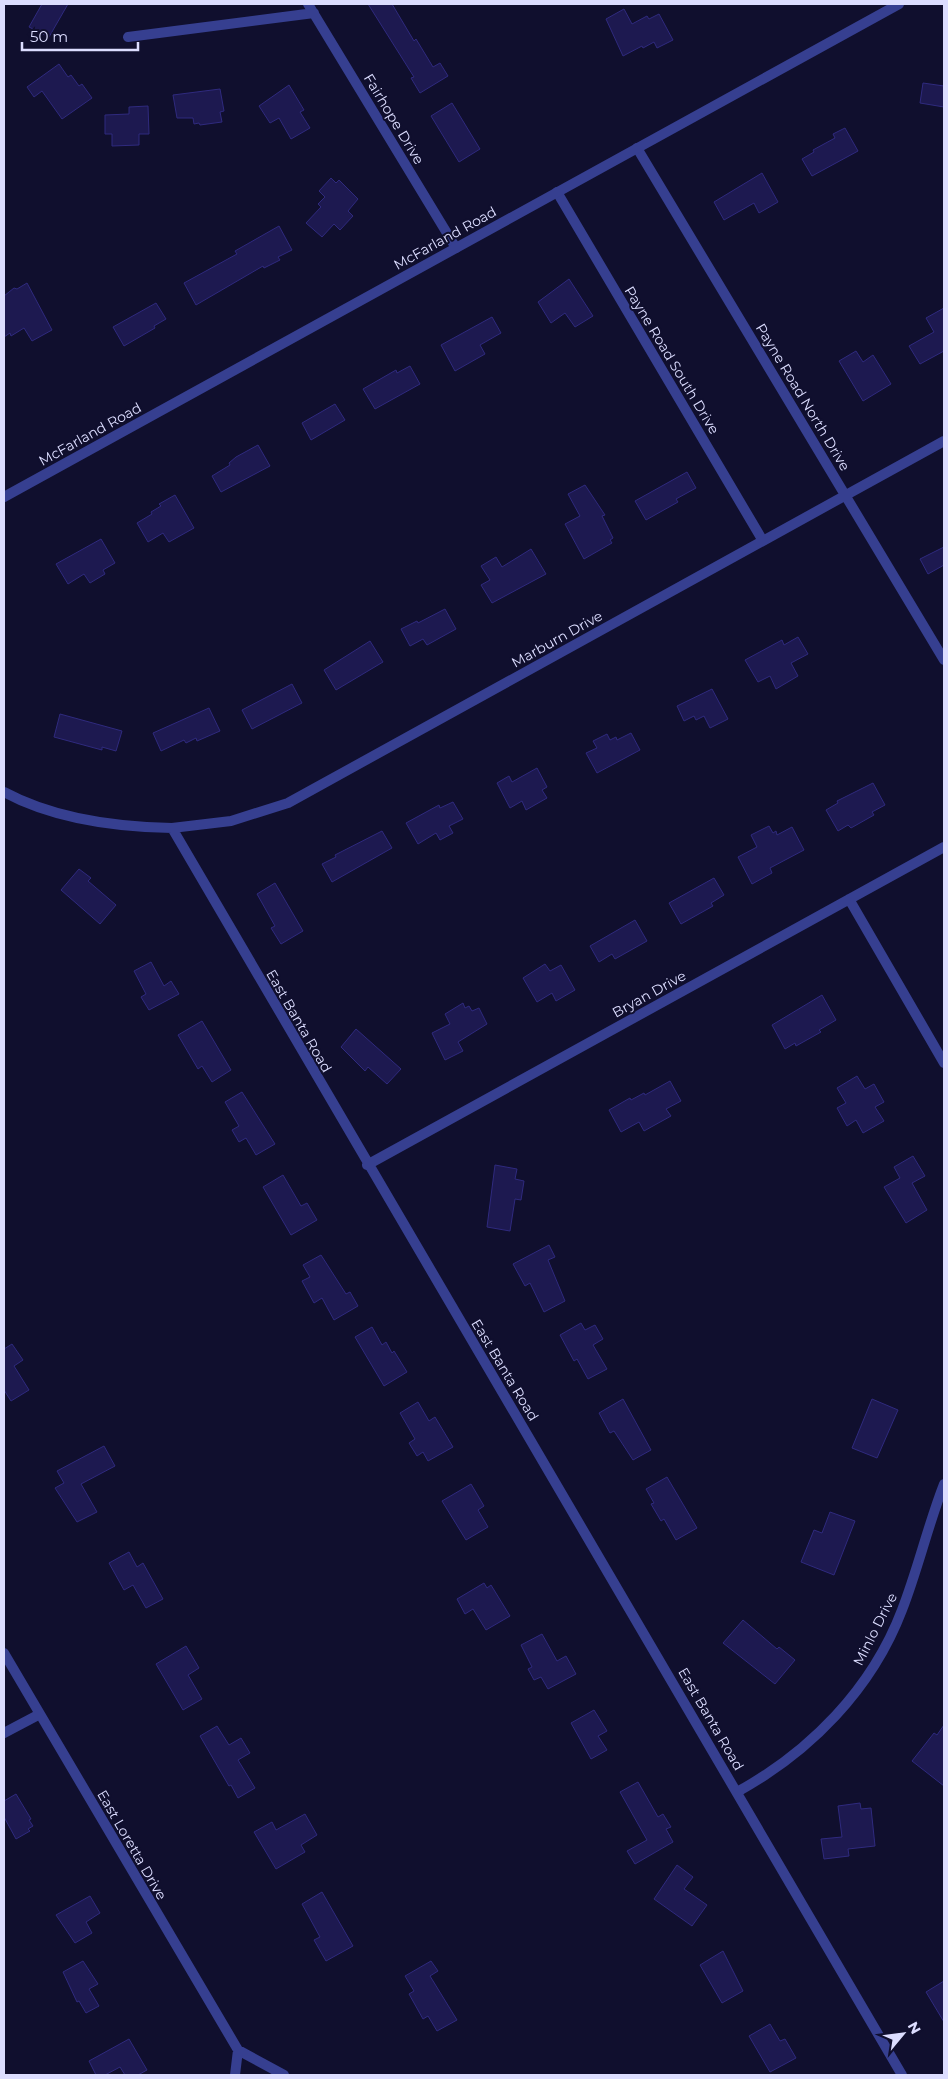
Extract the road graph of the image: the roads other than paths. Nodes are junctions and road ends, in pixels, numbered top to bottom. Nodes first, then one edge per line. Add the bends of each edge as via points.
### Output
1 (308, 4) edge
2 (899, 4) edge
3 (314, 13) junction
4 (128, 38) dead end
5 (638, 148) junction
6 (557, 192) junction
7 (456, 248) junction
8 (944, 441) edge
9 (846, 495) junction
10 (4, 497) edge
11 (763, 541) junction
12 (944, 660) edge
13 (4, 792) edge
14 (172, 828) junction
15 (944, 847) edge
16 (849, 899) junction
17 (944, 1063) edge
18 (367, 1165) junction
19 (944, 1484) edge
20 (4, 1653) edge
21 (40, 1714) junction
22 (4, 1733) edge
23 (737, 1792) junction
24 (238, 2050) junction
25 (235, 2075) edge
26 (284, 2075) edge
27 (902, 2075) edge

1 - 3 street, Fairhope Drive
2 - 5 street, McFarland Road
3 - 4 street
3 - 7 street, Fairhope Drive
5 - 6 street, McFarland Road
5 - 9 street, Payne Road North Drive
6 - 7 street, McFarland Road
6 - 11 street, Payne Road South Drive
7 - 10 street, McFarland Road
8 - 9 street, Marburn Drive
9 - 11 street, Marburn Drive
9 - 12 street, Payne Road North Drive
11 - 14 street, Marburn Drive via 288,803 231,821
13 - 14 street via 77,818 128,826
14 - 18 street, East Banta Road
15 - 16 street, Bryan Drive
16 - 17 street
16 - 18 street, Bryan Drive
18 - 23 street, East Banta Road
19 - 23 street, Minlo Drive via 903,1609 869,1673 839,1713 813,1739 768,1774
20 - 21 street, East Loretta Drive
21 - 22 street
21 - 24 street, East Loretta Drive
23 - 27 street, East Banta Road
24 - 25 street
24 - 26 street

